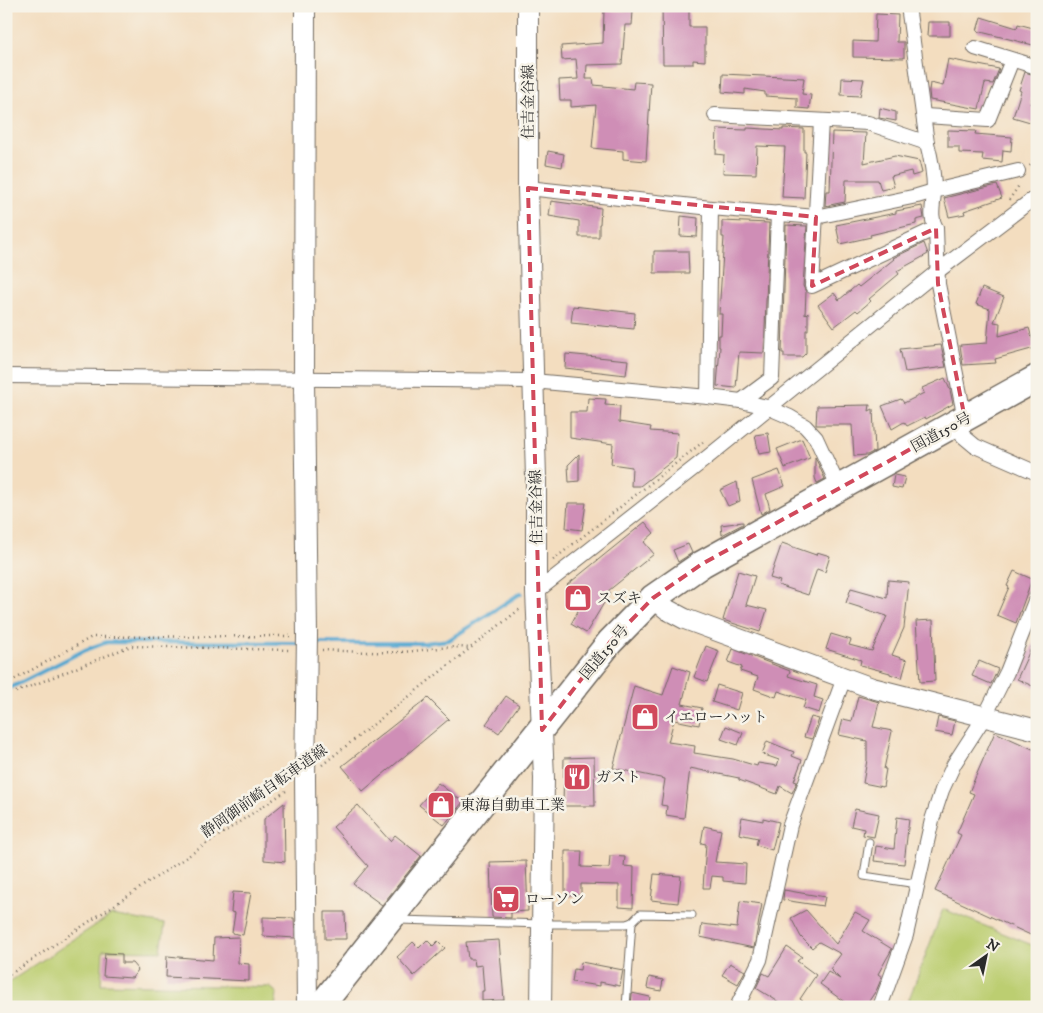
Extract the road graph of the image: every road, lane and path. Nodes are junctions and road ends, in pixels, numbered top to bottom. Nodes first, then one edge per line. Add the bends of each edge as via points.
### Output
1 (305, 6) edge
2 (528, 6) edge
3 (908, 6) edge
4 (975, 48) dead end
5 (1012, 60) junction
6 (1037, 67) edge
7 (715, 115) dead end
8 (925, 116) junction
9 (821, 121) junction
10 (927, 143) junction
11 (1018, 171) dead end
12 (528, 188) junction
13 (934, 191) junction
14 (1037, 196) edge
15 (711, 208) junction
16 (778, 213) junction
17 (816, 217) junction
18 (936, 228) junction
19 (938, 270) junction
20 (6, 376) edge
21 (1037, 378) edge
22 (304, 380) junction
23 (533, 381) junction
24 (708, 397) junction
25 (741, 401) junction
26 (767, 408) junction
27 (962, 420) junction
28 (1037, 473) edge
29 (839, 488) junction
30 (536, 592) junction
31 (1037, 596) edge
32 (653, 598) junction
33 (523, 607) dead end
34 (306, 643) junction
35 (470, 648) junction
36 (844, 678) junction
37 (6, 684) edge
38 (16, 692) dead end
39 (984, 716) junction
40 (542, 730) junction
41 (1037, 730) edge
42 (305, 778) junction
43 (869, 842) dead end
44 (917, 884) junction
45 (692, 915) dead end
46 (390, 919) junction
47 (632, 922) junction
48 (543, 924) junction
49 (6, 978) edge
50 (307, 1007) edge
51 (320, 1007) edge
52 (541, 1007) edge
53 (626, 1007) edge
54 (737, 1007) edge
55 (880, 1007) edge

1 - 22 street
2 - 12 street, 住吉金谷線
3 - 8 street
4 - 5 street
5 - 6 street
5 - 8 street via 988,120
7 - 9 street
8 - 10 street
9 - 10 street via 868,123
9 - 17 street
10 - 13 street
11 - 13 street
12 - 15 street
12 - 23 street, 住吉金谷線
13 - 17 street
13 - 18 street via 932,222
14 - 19 street
15 - 16 street
15 - 24 street
16 - 17 street
16 - 25 street via 772,378
17 - 18 street via 812,286
18 - 19 street
19 - 26 street
19 - 27 street
20 - 22 street
21 - 27 highway, 国道150号
22 - 23 street
22 - 34 street
23 - 24 street
23 - 30 street, 住吉金谷線
24 - 25 street
25 - 26 street
26 - 29 street via 805,426 816,438
26 - 30 street
27 - 28 street via 963,436 974,446
27 - 29 highway, 国道150号
29 - 32 highway, 国道150号 via 702,564
30 - 40 street, 住吉金谷線
31 - 39 street via 1007,672
32 - 36 street via 685,618
32 - 40 highway, 国道150号 via 610,642
33 - 35 path, 静岡御前崎自転車道線
34 - 35 path via 396,652
34 - 37 path via 92,637
34 - 38 path via 131,646
34 - 42 street
35 - 42 path, 静岡御前崎自転車道線
36 - 39 street
36 - 54 street via 790,825 760,960
39 - 41 street
39 - 44 street via 942,790
40 - 46 highway, 国道150号
40 - 48 street, 住吉金谷線
42 - 49 path, 静岡御前崎自転車道線
42 - 50 street
43 - 44 lane via 864,876
44 - 55 street via 906,935
45 - 47 lane via 640,914
46 - 48 lane
46 - 51 highway, 国道150号
47 - 48 lane
47 - 53 lane
48 - 52 street, 住吉金谷線

